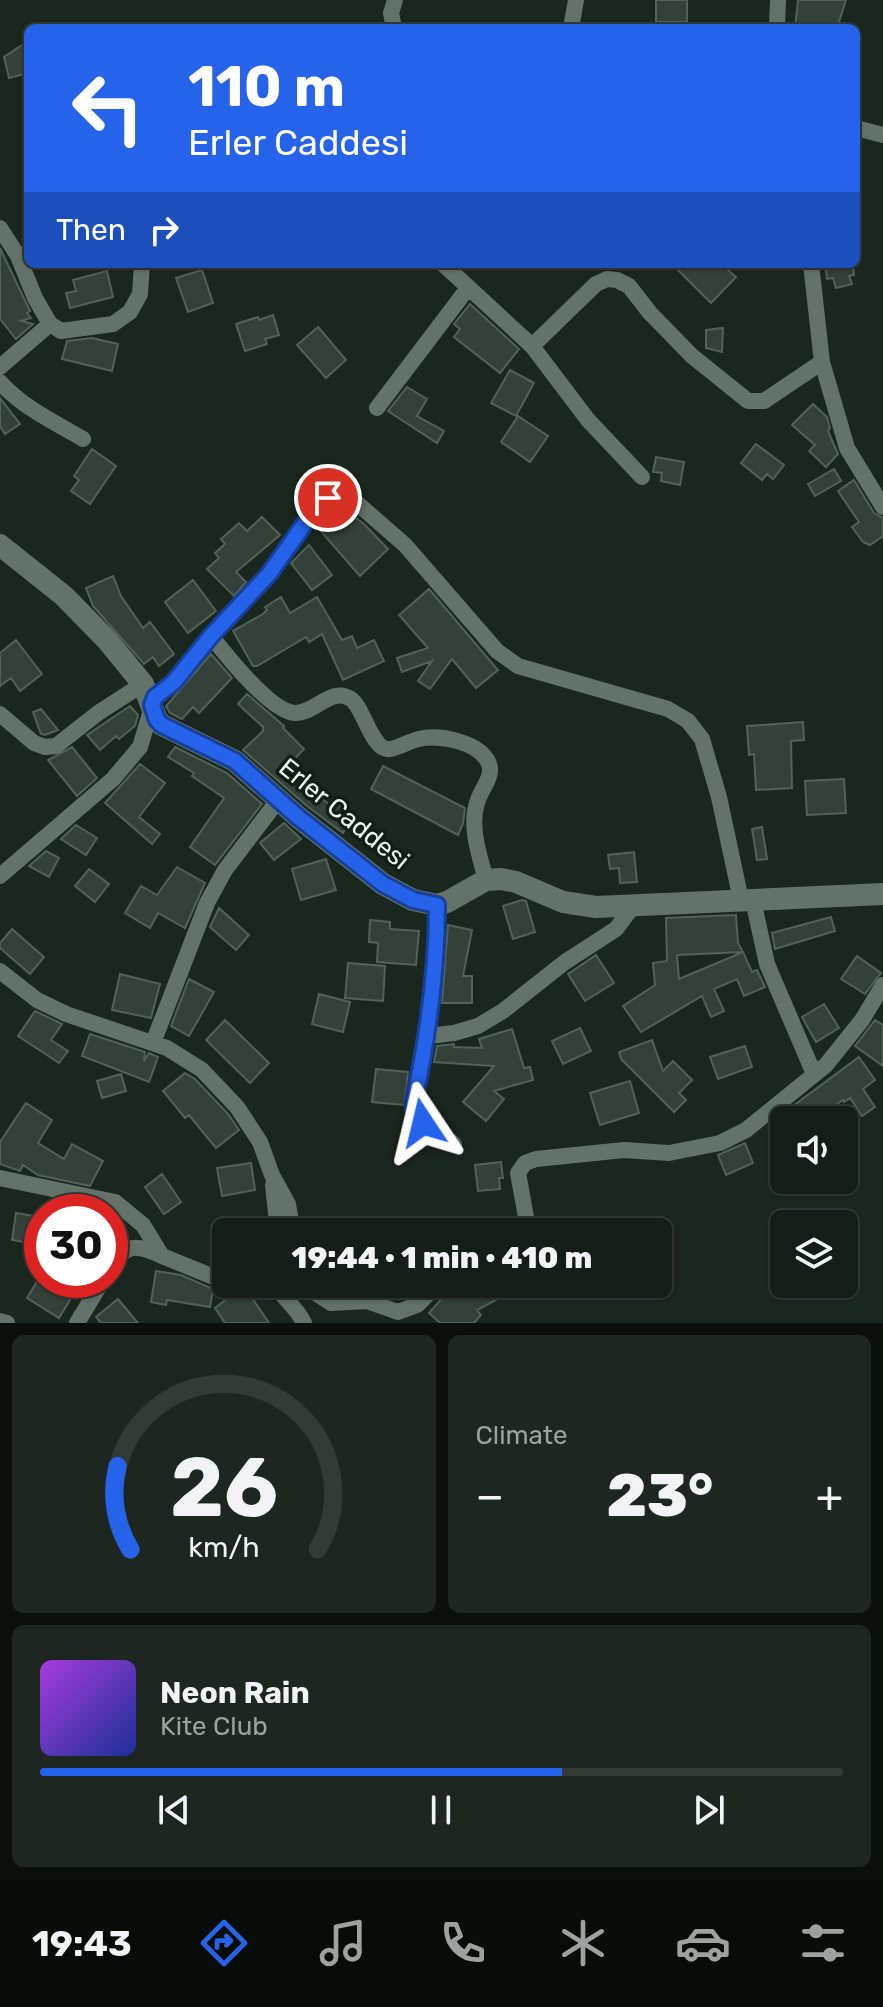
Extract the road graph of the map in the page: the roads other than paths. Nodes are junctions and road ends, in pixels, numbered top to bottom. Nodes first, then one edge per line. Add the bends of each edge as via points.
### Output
1 (395, 0) edge
2 (576, 0) edge
3 (778, 0) edge
4 (393, 24) edge
5 (572, 24) edge
6 (777, 24) edge
7 (860, 129) edge
8 (883, 135) edge
9 (0, 228) edge
10 (23, 254) edge
11 (27, 268) edge
12 (142, 268) edge
13 (447, 268) edge
14 (811, 268) edge
15 (468, 288) junction
16 (50, 324) junction
17 (532, 346) junction
18 (822, 362) junction
19 (0, 367) edge
20 (0, 382) edge
21 (377, 408) dead end
22 (83, 439) dead end
23 (642, 477) dead end
24 (883, 507) edge
25 (0, 545) edge
26 (211, 636) junction
27 (148, 694) junction
28 (0, 714) edge
29 (279, 799) junction
30 (0, 876) edge
31 (486, 880) junction
32 (883, 894) edge
33 (747, 900) junction
34 (437, 905) junction
35 (634, 905) junction
36 (0, 971) edge
37 (883, 985) edge
38 (428, 1036) junction
39 (153, 1043) junction
40 (814, 1074) junction
41 (454, 1144) dead end
42 (272, 1175) junction
43 (0, 1178) edge
44 (277, 1218) edge
45 (290, 1218) edge
46 (526, 1218) edge
47 (128, 1249) edge
48 (162, 1256) junction
49 (212, 1276) edge
50 (92, 1298) edge
51 (287, 1298) edge
52 (323, 1298) edge
53 (424, 1298) edge
54 (0, 1321) edge
55 (7, 1323) edge
56 (77, 1323) edge
57 (304, 1323) edge

1 - 4 street
2 - 5 street
3 - 6 street
7 - 8 street
9 - 10 street
11 - 16 street
12 - 16 street via 140,294 130,312 113,324 61,331
13 - 15 street
14 - 18 street
15 - 17 street
15 - 21 street
16 - 19 street
17 - 18 street via 607,279 629,286 692,356 748,401 764,401
17 - 23 street via 588,420
18 - 24 street via 847,448
20 - 22 street via 33,410
25 - 27 street, Erler Caddesi via 64,596 107,640
26 - 27 street via 174,682 155,697
26 - 31 street via 240,672 284,710 308,710 341,695 353,700 382,748 437,738 469,746 485,757 490,777 476,805 475,826
26 - 33 street via 269,574 319,506 328,498 350,497 405,545 497,651 518,666 668,709 688,721 702,739
27 - 28 street via 98,713 56,746 34,743
27 - 29 street, Erler Caddesi via 162,725 235,761
27 - 30 street via 140,747 113,779
29 - 34 street, Erler Caddesi via 383,884 413,900
29 - 39 street via 207,903
31 - 34 street
31 - 35 street via 516,882 576,905
32 - 33 street
33 - 35 street
33 - 40 street via 767,964
34 - 38 street
35 - 38 street via 616,929 503,1011 478,1026
36 - 39 street via 37,1000 66,1014
37 - 40 street via 838,1053
38 - 41 street via 414,1110
39 - 42 street via 192,1063 221,1088 260,1142
40 - 46 street via 746,1130 720,1143 669,1153 624,1150 525,1163 518,1173
42 - 44 street
42 - 45 street
43 - 48 street via 115,1202 143,1225
47 - 48 street via 143,1247
48 - 49 street
50 - 56 street
51 - 57 street
52 - 53 street via 331,1303 367,1301 398,1312
54 - 55 street

